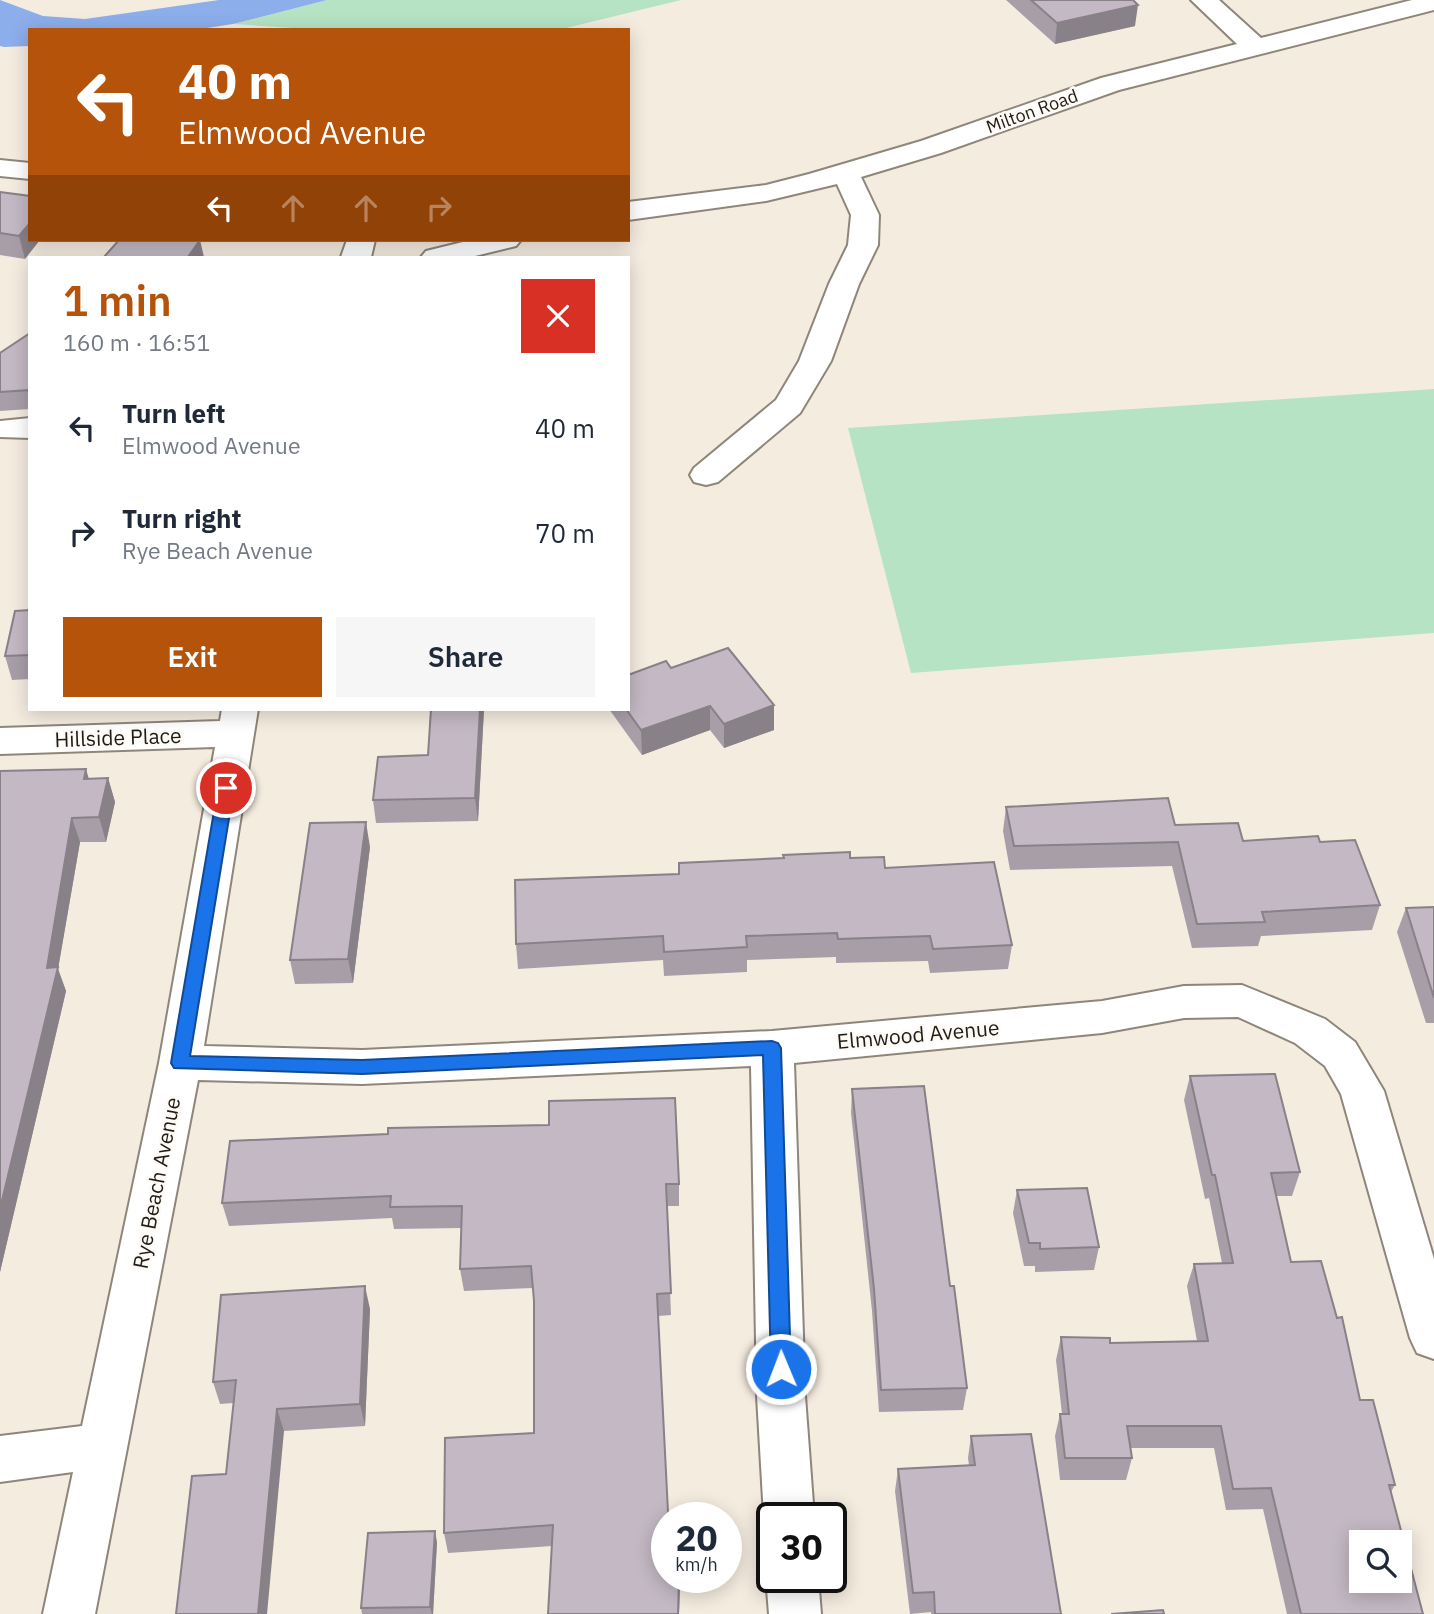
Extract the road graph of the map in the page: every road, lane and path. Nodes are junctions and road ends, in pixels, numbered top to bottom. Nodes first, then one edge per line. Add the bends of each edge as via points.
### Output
1 (1204, 0) edge
2 (1434, 2) edge
3 (1254, 46) junction
4 (0, 168) edge
5 (28, 171) edge
6 (846, 173) junction
7 (630, 211) edge
8 (498, 242) edge
9 (440, 256) edge
10 (706, 475) dead end
11 (238, 721) edge
12 (0, 741) edge
13 (772, 1048) junction
14 (180, 1063) junction
15 (1434, 1338) edge
16 (103, 1446) junction
17 (0, 1459) edge
18 (788, 1502) edge
19 (794, 1593) edge
20 (69, 1614) edge
21 (795, 1614) edge

1 - 3 street
2 - 3 street, Milton Road
3 - 6 street, Milton Road via 1110,84
4 - 5 street
6 - 7 street, Milton Road via 766,193
6 - 10 street via 865,215 863,245 815,361 789,406
8 - 9 street
11 - 12 street, Hillside Place
11 - 14 street, Rye Beach Avenue
13 - 14 street, Elmwood Avenue via 362,1067
13 - 15 street, Elmwood Avenue via 1102,1017 1184,1002 1242,1001 1310,1031 1340,1054 1362,1091
13 - 18 street
14 - 16 street, Rye Beach Avenue
16 - 17 street
16 - 20 street, Rye Beach Avenue
19 - 21 street

